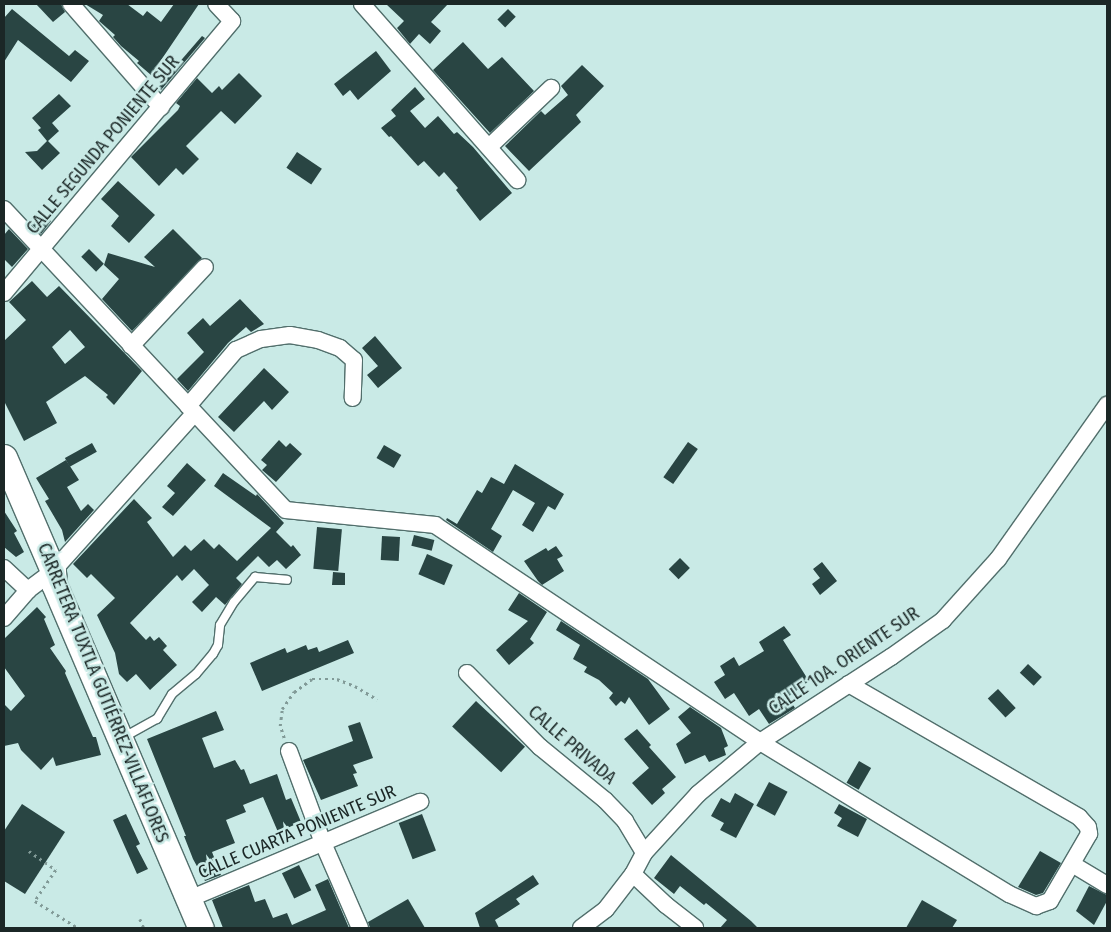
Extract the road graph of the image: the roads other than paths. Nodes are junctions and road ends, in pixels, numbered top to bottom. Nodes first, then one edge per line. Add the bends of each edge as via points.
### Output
1 (71, 4) edge
2 (216, 4) edge
3 (362, 4) edge
4 (551, 88) dead end
5 (161, 107) junction
6 (488, 147) junction
7 (517, 180) dead end
8 (4, 210) edge
9 (40, 251) junction
10 (205, 267) dead end
11 (4, 293) edge
12 (131, 346) junction
13 (353, 398) dead end
14 (1107, 405) edge
15 (191, 410) junction
16 (4, 457) edge
17 (4, 568) edge
18 (53, 571) junction
19 (287, 580) dead end
20 (28, 590) junction
21 (4, 618) edge
22 (467, 673) dead end
23 (848, 684) junction
24 (120, 739) junction
25 (760, 742) junction
26 (288, 751) road end
27 (420, 802) dead end
28 (323, 842) junction
29 (644, 853) junction
30 (1072, 864) junction
31 (633, 874) junction
32 (1107, 885) edge
33 (189, 899) junction
34 (201, 928) edge
35 (360, 928) edge
36 (581, 928) edge
37 (695, 928) edge

1 - 5 street
2 - 5 street, CALLE SEGUNDA PONIENTE SUR via 232,21
3 - 6 street
4 - 6 street
5 - 9 street, CALLE SEGUNDA PONIENTE SUR
6 - 7 street
8 - 9 street
9 - 11 street, CALLE SEGUNDA PONIENTE SUR
9 - 12 street
10 - 12 street
12 - 15 street
13 - 15 street via 354,360 340,348 290,335 261,339 236,350
14 - 23 street, CALLE 10A. ORIENTE SUR via 998,558 943,620
15 - 18 street
15 - 25 street via 286,510 435,525
16 - 18 main road, CARRETERA TUXTLA GUTIÉRREZ-VILLAFLORES
17 - 20 street
18 - 20 street
18 - 24 main road, CARRETERA TUXTLA GUTIÉRREZ-VILLAFLORES via 54,584
19 - 24 lane via 255,577 220,625 218,644 213,654 172,694 157,719
20 - 21 street
22 - 29 street, CALLE PRIVADA via 540,748 605,800 625,821
23 - 25 street, CALLE 10A. ORIENTE SUR
23 - 30 street via 1079,817 1088,827 1088,834
24 - 33 main road, CARRETERA TUXTLA GUTIÉRREZ-VILLAFLORES
25 - 29 street, CALLE 10A. ORIENTE SUR via 698,794
25 - 30 street via 1009,894 1036,906 1050,901
26 - 28 street
27 - 28 street, CALLE CUARTA PONIENTE SUR
28 - 33 street, CALLE CUARTA PONIENTE SUR
28 - 35 street
29 - 31 street, CALLE 10A. ORIENTE SUR
30 - 32 street
31 - 36 street, CALLE 10A. ORIENTE SUR via 606,909
31 - 37 street
33 - 34 main road, CARRETERA TUXTLA GUTIÉRREZ-VILLAFLORES

